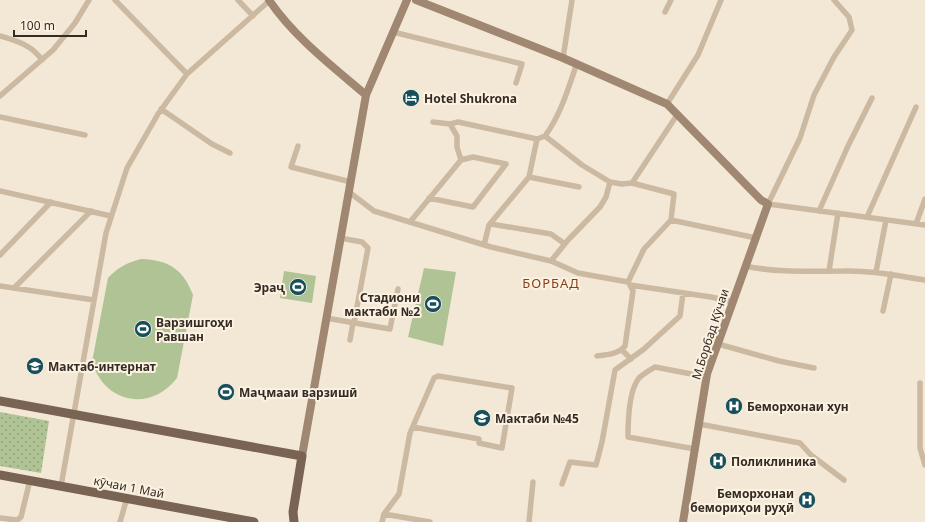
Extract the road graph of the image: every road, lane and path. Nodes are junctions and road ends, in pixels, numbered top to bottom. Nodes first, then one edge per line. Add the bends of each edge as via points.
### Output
1 (89, 0) edge
2 (115, 0) edge
3 (238, 0) edge
4 (269, 0) edge
5 (407, 0) edge
6 (416, 0) edge
7 (572, 0) edge
8 (671, 0) edge
9 (721, 0) edge
10 (834, 0) edge
11 (665, 12) dead end
12 (253, 16) junction
13 (393, 32) junction
14 (0, 36) edge
15 (563, 58) junction
16 (42, 60) junction
17 (576, 63) junction
18 (187, 74) junction
19 (516, 84) dead end
20 (366, 95) junction
21 (0, 96) edge
22 (872, 98) dead end
23 (667, 104) junction
24 (916, 107) dead end
25 (161, 109) junction
26 (677, 116) junction
27 (0, 117) edge
28 (433, 122) dead end
29 (450, 124) junction
30 (85, 135) dead end
31 (545, 136) junction
32 (537, 139) junction
33 (298, 146) dead end
34 (230, 153) dead end
35 (461, 160) junction
36 (529, 177) junction
37 (351, 182) junction
38 (610, 182) junction
39 (632, 183) junction
40 (579, 187) dead end
41 (0, 191) edge
42 (349, 192) junction
43 (429, 198) junction
44 (925, 199) edge
45 (51, 202) junction
46 (768, 204) junction
47 (91, 211) junction
48 (819, 211) junction
49 (838, 213) junction
50 (110, 216) junction
51 (867, 217) junction
52 (672, 220) junction
53 (886, 220) junction
54 (410, 222) junction
55 (490, 224) junction
56 (916, 224) junction
57 (925, 225) edge
58 (340, 238) junction
59 (756, 238) junction
60 (565, 244) junction
61 (484, 246) junction
62 (0, 255) edge
63 (551, 261) junction
64 (745, 266) junction
65 (829, 272) junction
66 (876, 272) junction
67 (891, 274) junction
68 (925, 280) edge
69 (629, 284) junction
70 (0, 286) edge
71 (14, 288) junction
72 (398, 289) dead end
73 (683, 293) junction
74 (94, 300) junction
75 (733, 302) junction
76 (884, 310) dead end
77 (326, 318) junction
78 (353, 323) junction
79 (350, 340) dead end
80 (718, 344) junction
81 (622, 350) junction
82 (597, 356) dead end
83 (631, 359) junction
84 (814, 368) dead end
85 (707, 377) junction
86 (920, 383) dead end
87 (0, 401) edge
88 (73, 414) junction
89 (699, 424) junction
90 (413, 427) junction
91 (695, 449) junction
92 (302, 456) junction
93 (925, 465) edge
94 (0, 475) edge
95 (30, 480) junction
96 (844, 480) dead end
97 (533, 482) dead end
98 (562, 484) dead end
99 (61, 486) junction
100 (127, 498) junction
101 (384, 514) junction
102 (0, 518) edge
103 (120, 522) edge
104 (254, 522) edge
105 (293, 522) edge
106 (382, 522) edge
107 (430, 522) edge
108 (529, 522) edge
109 (684, 522) edge

1 - 16 street via 75,22
2 - 18 street
3 - 12 street
4 - 12 street
4 - 20 street via 279,15 324,60
5 - 13 street
6 - 15 street
7 - 15 street
8 - 11 street
9 - 23 street via 698,55
10 - 46 street via 849,17 852,30 814,95 800,138
12 - 18 street
13 - 19 street via 522,64
13 - 20 street
14 - 16 street via 35,50
15 - 17 street
16 - 21 street
17 - 23 street
17 - 31 street via 565,100
18 - 25 street
20 - 37 street
22 - 48 street
23 - 26 street
24 - 51 street
25 - 34 street via 212,144
25 - 50 street via 127,168
26 - 39 street
26 - 46 street
27 - 30 street
28 - 29 street
29 - 32 street via 458,122
29 - 35 street via 457,136
31 - 32 street
31 - 38 street via 582,165
32 - 36 street
33 - 37 street via 291,167
35 - 43 street
35 - 43 street via 473,157 506,164 473,207
36 - 40 street
36 - 55 street
37 - 42 street
38 - 39 street
38 - 60 street via 600,207
39 - 52 street via 674,194
41 - 45 street
42 - 54 street via 374,211
42 - 58 street
43 - 54 street
44 - 56 street
45 - 47 street
45 - 62 street
46 - 48 street
46 - 59 street, М.Борбад Кӯчаи
47 - 50 street
47 - 71 street
48 - 49 street
49 - 51 street
49 - 65 street
50 - 74 street
51 - 53 street
52 - 59 street
52 - 69 street via 644,249
53 - 56 street
53 - 66 street
54 - 61 street
55 - 60 street via 551,234
55 - 61 street
56 - 57 street
58 - 77 street
58 - 78 street via 362,242 368,248
59 - 64 street, М.Борбад Кӯчаи
60 - 63 street
61 - 63 street
63 - 69 street via 578,273
64 - 65 street via 795,272
64 - 75 street, М.Борбад Кӯчаи
65 - 66 street
66 - 67 street
67 - 68 street
67 - 76 street
69 - 73 street
69 - 81 street via 633,291 625,346
70 - 71 street
71 - 74 street
72 - 78 street via 390,329
73 - 75 street
73 - 83 street via 680,316
74 - 88 street
75 - 80 street, М.Борбад Кӯчаи
77 - 78 street
77 - 92 street
78 - 79 street
80 - 84 street
80 - 85 street, М.Борбад Кӯчаи
81 - 82 street
81 - 83 street
83 - 98 street via 615,370 596,465 570,462
85 - 89 street, М.Борбад Кӯчаи
85 - 91 street via 655,367 639,378 628,419 628,437
86 - 93 street via 920,448
87 - 88 main road
88 - 92 main road
88 - 99 street
89 - 91 street, М.Борбад Кӯчаи
89 - 96 street via 800,443
90 - 90 street via 434,378 438,376 512,388 502,448 479,443 480,440
90 - 101 street via 398,494
91 - 109 street, М.Борбад Кӯчаи
92 - 105 main road
94 - 95 main road, кӯчаи 1 Май
95 - 99 main road, кӯчаи 1 Май
95 - 102 street via 21,517 17,520
97 - 108 street
99 - 100 main road, кӯчаи 1 Май
100 - 103 street
100 - 104 main road, кӯчаи 1 Май
101 - 106 street
101 - 107 street

